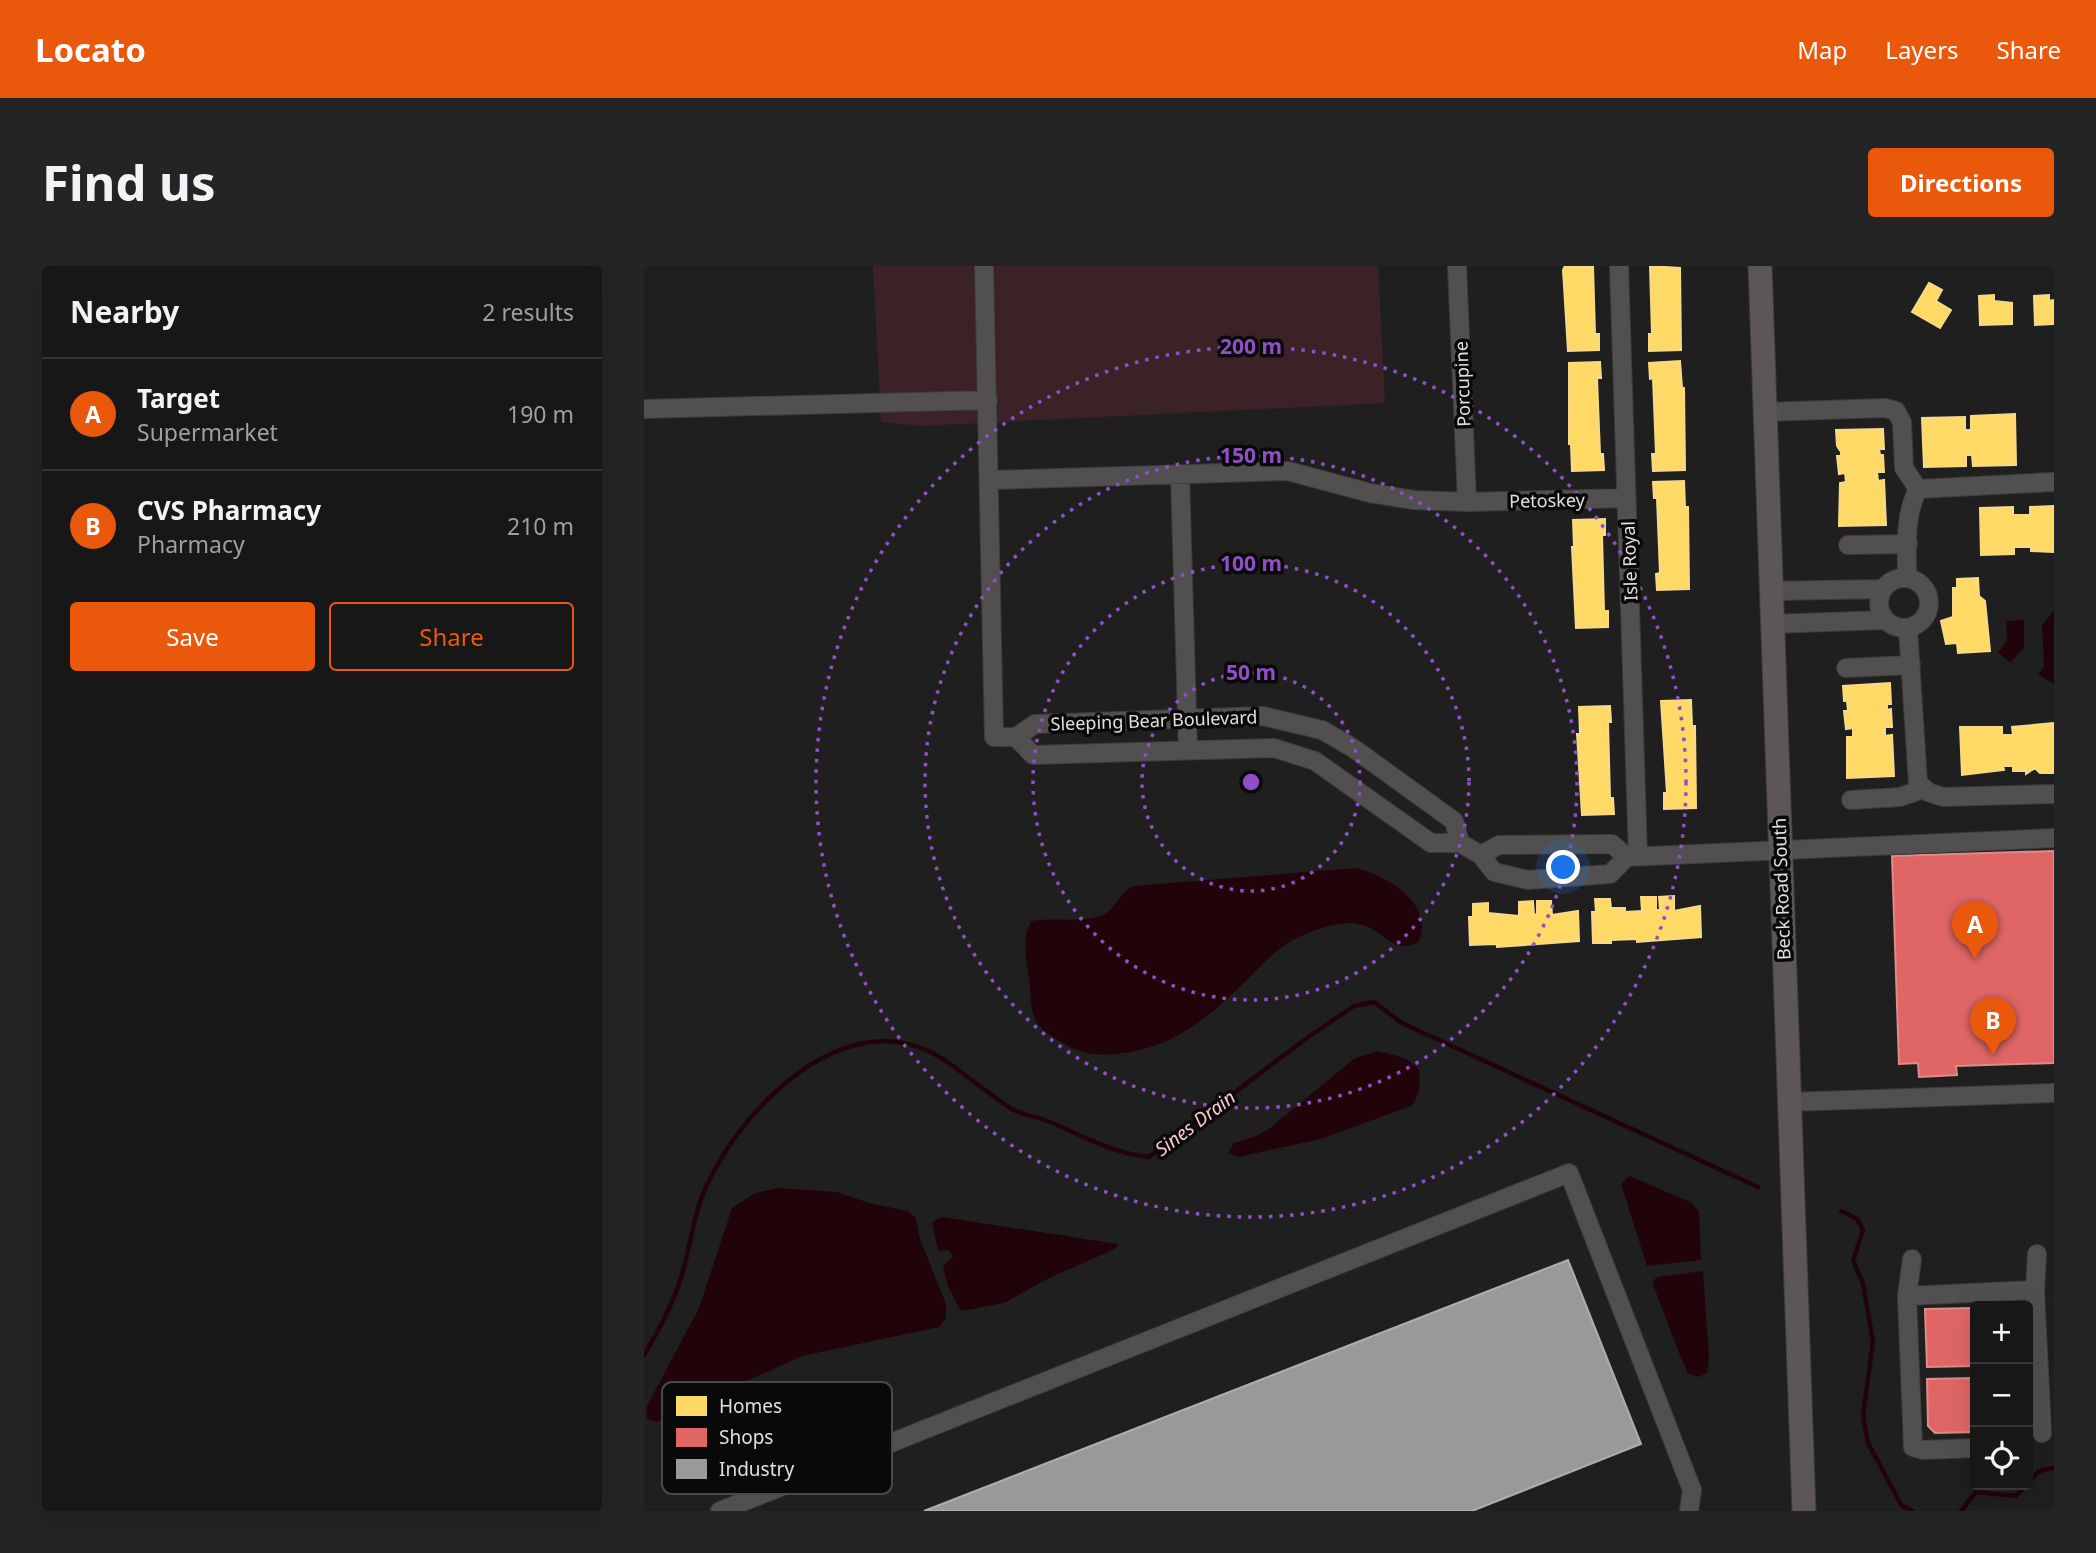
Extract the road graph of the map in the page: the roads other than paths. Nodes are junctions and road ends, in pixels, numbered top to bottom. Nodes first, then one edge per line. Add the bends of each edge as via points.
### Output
1 (984, 266) edge
2 (1457, 266) edge
3 (1619, 266) edge
4 (1760, 266) edge
5 (988, 400) junction
6 (644, 409) edge
7 (1764, 412) junction
8 (1180, 475) junction
9 (990, 480) junction
10 (2054, 482) edge
11 (1918, 489) junction
12 (1627, 499) junction
13 (1467, 502) junction
14 (1908, 544) junction
15 (1848, 545) dead end
16 (1907, 577) junction
17 (1883, 589) junction
18 (1770, 591) junction
19 (1885, 620) junction
20 (1772, 624) junction
21 (1908, 629) junction
22 (1911, 665) junction
23 (1846, 668) dead end
24 (1188, 719) junction
25 (1016, 737) junction
26 (1188, 750) junction
27 (1923, 789) junction
28 (2054, 794) edge
29 (1851, 800) dead end
30 (2054, 838) edge
31 (1460, 843) junction
32 (1780, 848) junction
33 (1480, 855) junction
34 (1632, 856) junction
35 (2054, 1093) edge
36 (1788, 1102) junction
37 (2037, 1254) dead end
38 (1912, 1258) dead end
39 (2035, 1290) junction
40 (1907, 1296) junction
41 (1995, 1298) edge
42 (2041, 1433) edge
43 (892, 1443) edge
44 (1970, 1448) edge
45 (763, 1494) edge
46 (720, 1511) edge
47 (1689, 1511) edge
48 (1804, 1511) edge

1 - 5 street
2 - 13 street, Porcupine
3 - 12 street, Isle Royal
4 - 7 main road, Beck Road South
5 - 6 street
5 - 9 street
7 - 11 street via 1896,411 1902,422 1904,468
7 - 18 main road, Beck Road South
8 - 9 street, Petoskey
8 - 13 street, Petoskey via 1288,471 1392,496
8 - 24 street
9 - 25 street, Sleeping Bear Boulevard via 995,737
10 - 11 street
11 - 14 street via 1910,504
12 - 13 street, Petoskey
12 - 34 street, Isle Royal
14 - 15 street
14 - 16 street
16 - 17 street
16 - 21 street via 1923,585 1929,598 1926,615
17 - 18 street
17 - 19 street via 1880,605
18 - 20 main road, Beck Road South
19 - 20 street
19 - 21 street
20 - 32 main road, Beck Road South
21 - 22 street
22 - 23 street
22 - 27 street via 1915,775
24 - 25 street, Sleeping Bear Boulevard via 1035,724
24 - 26 street
24 - 31 street, Sleeping Bear Boulevard via 1263,716 1322,730 1454,821
25 - 26 street, Sleeping Bear Boulevard via 1033,755
26 - 31 street, Sleeping Bear Boulevard via 1274,748 1295,753 1315,761 1431,843
27 - 28 street via 1943,797
27 - 29 street via 1900,797
30 - 32 street, Sleeping Bear Boulevard
31 - 33 street, Sleeping Bear Boulevard
32 - 34 street, Sleeping Bear Boulevard
32 - 36 main road, Beck Road South
33 - 34 street, Sleeping Bear Boulevard via 1499,845 1612,844
33 - 34 street, Sleeping Bear Boulevard via 1494,872 1528,880 1610,874
35 - 36 street
36 - 48 main road, Beck Road South
37 - 39 street
38 - 40 street
39 - 41 street
39 - 42 street
40 - 41 street
40 - 44 street via 1913,1447
43 - 47 street via 1569,1173 1692,1490
45 - 46 street

